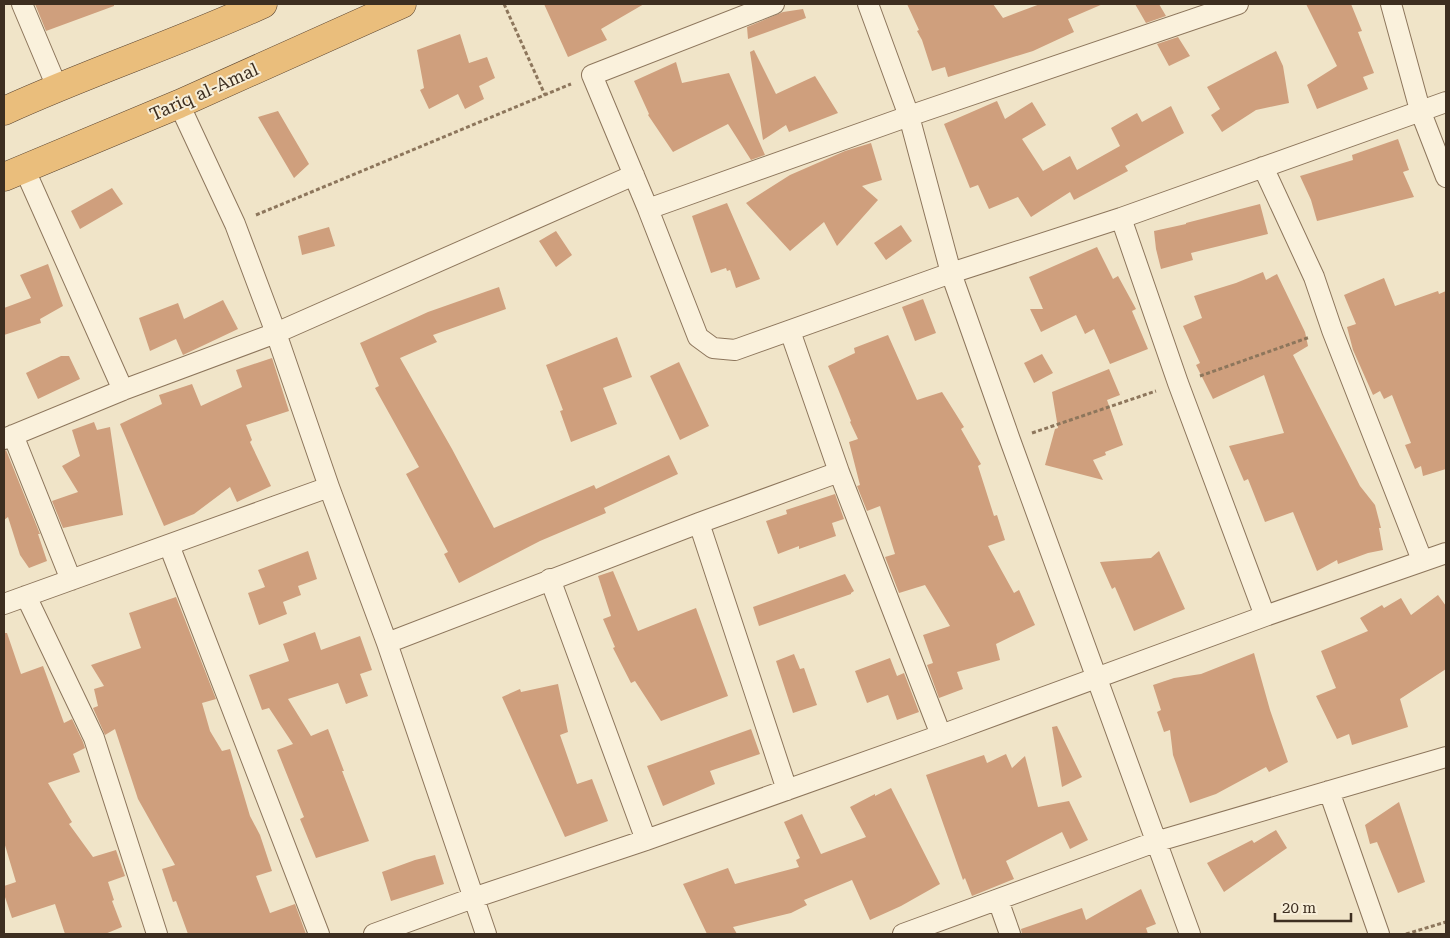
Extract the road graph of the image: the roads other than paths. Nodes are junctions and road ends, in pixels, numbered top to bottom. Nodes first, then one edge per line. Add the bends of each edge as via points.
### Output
1 (22, 4) edge
2 (263, 4) edge
3 (402, 4) edge
4 (774, 4) edge
5 (868, 4) edge
6 (1238, 4) edge
7 (1392, 4) edge
8 (231, 10) edge
9 (57, 87) junction
10 (1446, 102) edge
11 (179, 104) junction
12 (1420, 110) junction
13 (4, 111) edge
14 (909, 116) junction
15 (1263, 167) junction
16 (14, 172) edge
17 (634, 175) junction
18 (1446, 177) edge
19 (648, 209) junction
20 (1121, 218) junction
21 (951, 274) junction
22 (790, 331) junction
23 (276, 333) junction
24 (123, 390) junction
25 (8, 437) edge
26 (839, 472) junction
27 (329, 487) junction
28 (699, 523) junction
29 (169, 545) junction
30 (1446, 553) edge
31 (1422, 560) junction
32 (550, 579) junction
33 (72, 580) junction
34 (26, 596) junction
35 (4, 604) edge
36 (1265, 616) junction
37 (387, 643) junction
38 (1096, 677) junction
39 (942, 735) junction
40 (1446, 757) edge
41 (786, 790) junction
42 (1328, 791) junction
43 (646, 840) junction
44 (1155, 842) junction
45 (472, 898) junction
46 (998, 900) junction
47 (157, 934) edge
48 (319, 934) edge
49 (374, 934) edge
50 (486, 934) edge
51 (903, 934) edge
52 (1010, 934) edge
53 (1190, 934) edge
54 (1379, 934) edge

1 - 9 street
2 - 8 highway
3 - 11 highway, Tariq al-Amal
4 - 17 street via 592,75
5 - 14 street
6 - 14 street
7 - 12 street
8 - 9 highway via 157,49
9 - 13 highway
10 - 12 street
11 - 16 highway, Tariq al-Amal
11 - 23 street via 235,224
12 - 15 street
12 - 18 street
14 - 19 street
14 - 21 street
15 - 20 street
15 - 31 street via 1314,277
16 - 24 street
17 - 19 street
17 - 23 street
19 - 22 street via 698,337 712,348 735,350
20 - 21 street
20 - 36 street via 1178,383
21 - 22 street
21 - 38 street
22 - 26 street
23 - 24 street
23 - 27 street
24 - 25 street
25 - 33 street
26 - 28 street
26 - 39 street
27 - 29 street
27 - 37 street
28 - 32 street
28 - 41 street
29 - 33 street
29 - 48 street
30 - 31 street
31 - 36 street
32 - 37 street
32 - 43 street
33 - 34 street
34 - 35 street
34 - 47 street via 94,738
36 - 38 street
37 - 45 street
38 - 39 street
38 - 44 street
39 - 41 street
40 - 42 street
41 - 43 street
42 - 44 street
42 - 54 street
43 - 45 street
44 - 46 street
44 - 53 street
45 - 49 street
45 - 50 street
46 - 51 street
46 - 52 street

